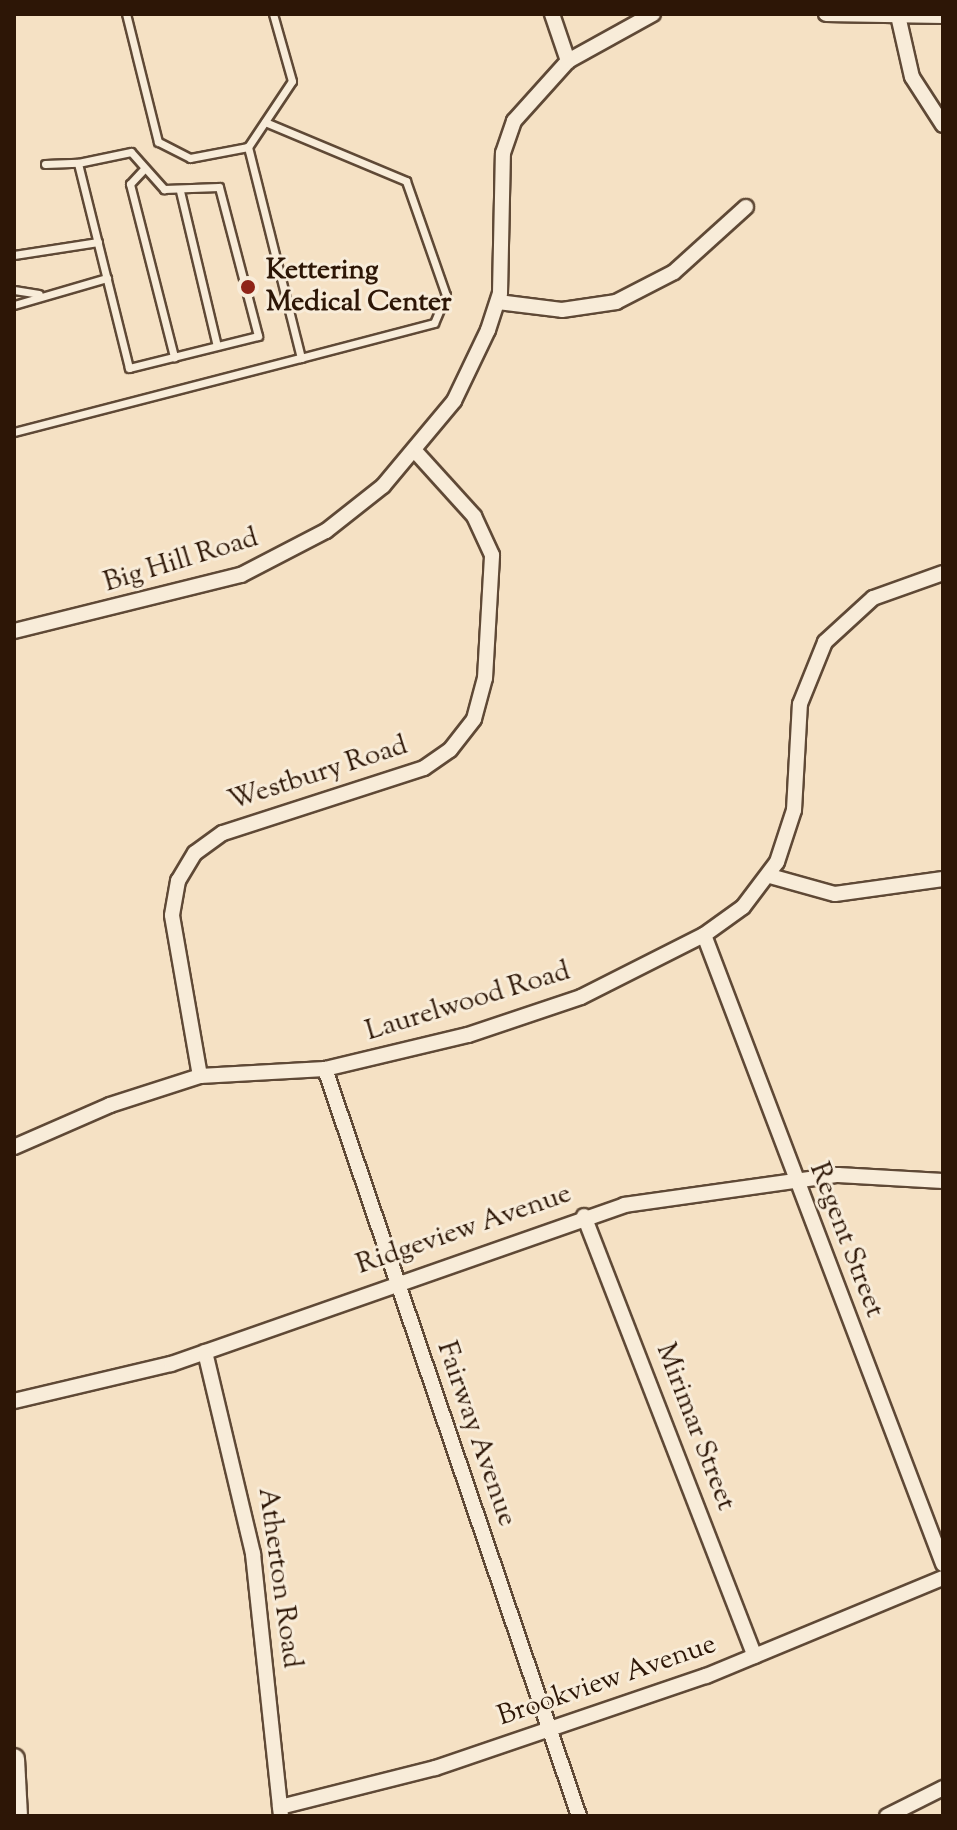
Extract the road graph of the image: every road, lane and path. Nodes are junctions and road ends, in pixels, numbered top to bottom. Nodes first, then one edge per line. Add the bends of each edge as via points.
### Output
1 (126, 14) edge
2 (273, 14) edge
3 (552, 14) edge
4 (653, 14) edge
5 (826, 14) edge
6 (943, 16) edge
7 (899, 20) junction
8 (568, 61) junction
9 (265, 122) junction
10 (943, 125) edge
11 (248, 147) junction
12 (78, 163) junction
13 (45, 164) dead end
14 (143, 170) junction
15 (180, 191) junction
16 (746, 207) dead end
17 (98, 242) junction
18 (14, 255) edge
19 (107, 278) junction
20 (14, 290) edge
21 (41, 295) junction
22 (498, 302) junction
23 (14, 305) edge
24 (217, 346) junction
25 (174, 357) junction
26 (301, 358) junction
27 (14, 432) edge
28 (416, 452) junction
29 (943, 573) edge
30 (14, 631) edge
31 (770, 876) junction
32 (943, 879) edge
33 (704, 935) junction
34 (325, 1069) junction
35 (200, 1076) junction
36 (14, 1147) edge
37 (794, 1178) junction
38 (943, 1181) edge
39 (584, 1216) junction
40 (395, 1280) junction
41 (205, 1352) junction
42 (14, 1401) edge
43 (943, 1564) edge
44 (943, 1578) edge
45 (755, 1656) junction
46 (549, 1730) junction
47 (14, 1759) edge
48 (943, 1788) edge
49 (280, 1812) edge
50 (17, 1816) edge
51 (579, 1816) edge
52 (887, 1816) edge

1 - 11 lane via 158,142 190,158
2 - 9 lane via 292,81
3 - 8 street
4 - 8 street, Big Hill Road
5 - 7 street
6 - 7 street
7 - 10 street via 912,77
8 - 22 street, Big Hill Road via 525,106 506,138
9 - 11 lane
9 - 26 lane via 406,181 446,295 434,323
11 - 26 lane
12 - 13 lane
12 - 14 lane via 131,152
12 - 17 lane
14 - 15 lane via 164,189
14 - 25 lane via 130,184
15 - 24 lane
15 - 24 lane via 219,187 258,336
16 - 22 street via 674,272 616,302 562,310
17 - 18 lane
17 - 19 lane
19 - 21 lane
19 - 25 lane via 129,368
20 - 21 lane
21 - 23 lane
22 - 28 street, Big Hill Road via 473,365
24 - 25 lane
26 - 27 lane
28 - 30 street, Big Hill Road via 357,509 279,559 156,599
28 - 35 street, Westbury Road via 474,516 492,555 485,678 474,719 450,750 424,768 223,833 195,853 178,881 172,915
29 - 31 street, Laurelwood Road via 873,598 819,651 800,704 794,810
31 - 32 street via 835,894
31 - 33 street, Laurelwood Road via 743,907
33 - 34 street, Laurelwood Road via 546,1011
33 - 37 street, Regent Street
34 - 35 street, Laurelwood Road
34 - 40 street, Fairway Avenue
35 - 36 street, Laurelwood Road via 110,1105
37 - 38 street, Ridgeview Avenue
37 - 39 street, Ridgeview Avenue via 675,1193
37 - 43 street, Regent Street
39 - 40 street, Ridgeview Avenue
39 - 45 street, Mirimar Street
40 - 41 street, Ridgeview Avenue
40 - 46 street, Fairway Avenue
41 - 42 street, Ridgeview Avenue
41 - 49 street, Atherton Road via 248,1526
44 - 45 street, Brookview Avenue
45 - 46 street, Brookview Avenue
46 - 49 street, Brookview Avenue
46 - 51 street, Fairway Avenue
47 - 50 street
48 - 52 street

